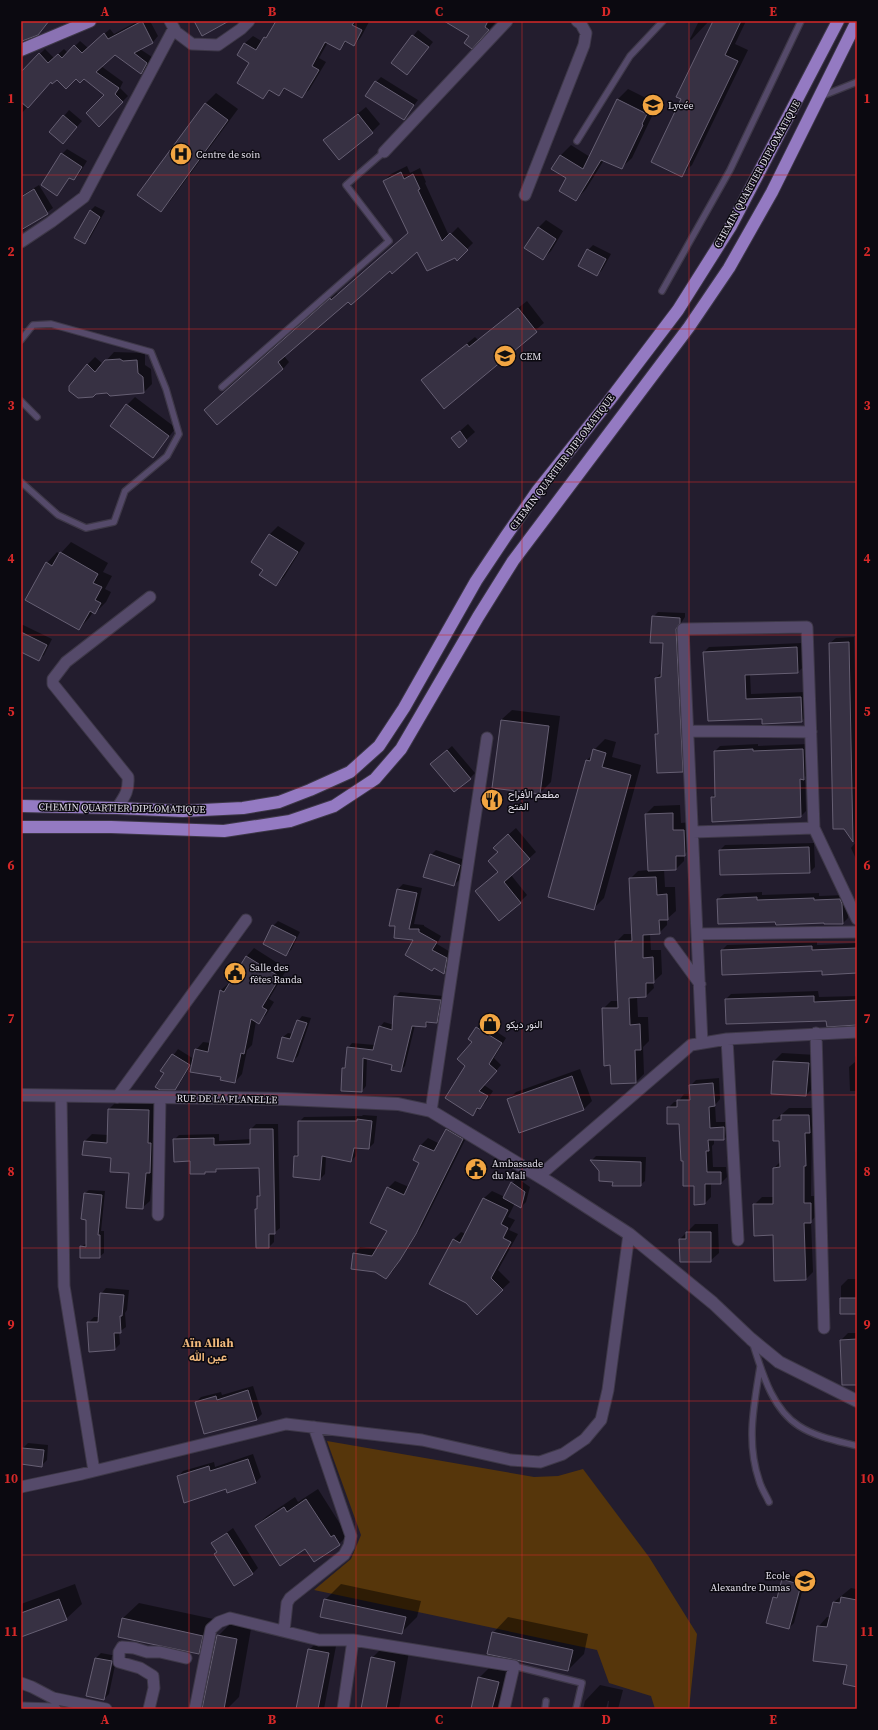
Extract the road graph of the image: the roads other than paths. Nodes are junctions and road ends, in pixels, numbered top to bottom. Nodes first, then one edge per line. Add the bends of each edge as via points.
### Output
1 (90, 21) edge
2 (249, 21) edge
3 (507, 21) edge
4 (577, 21) edge
5 (663, 21) edge
6 (801, 21) edge
7 (838, 21) edge
8 (857, 21) edge
9 (172, 25) edge
10 (21, 50) edge
11 (857, 82) edge
12 (818, 98) junction
13 (577, 141) dead end
14 (384, 152) joint
15 (525, 194) dead end
16 (21, 242) edge
17 (662, 291) dead end
18 (21, 340) edge
19 (222, 387) dead end
20 (21, 401) edge
21 (37, 417) dead end
22 (21, 482) edge
23 (150, 597) dead end
24 (688, 731) junction
25 (811, 732) junction
26 (487, 738) dead end
27 (21, 806) edge
28 (117, 808) junction
29 (21, 827) edge
30 (814, 828) junction
31 (693, 832) junction
32 (857, 919) edge
33 (246, 920) dead end
34 (857, 932) edge
35 (697, 934) junction
36 (670, 943) dead end
37 (700, 984) junction
38 (857, 1032) edge
39 (816, 1033) junction
40 (727, 1039) junction
41 (702, 1043) junction
42 (21, 1096) edge
43 (60, 1096) junction
44 (117, 1097) junction
45 (160, 1098) junction
46 (431, 1111) junction
47 (539, 1176) junction
48 (158, 1215) dead end
49 (629, 1234) junction
50 (738, 1240) dead end
51 (824, 1328) dead end
52 (751, 1339) junction
53 (760, 1365) junction
54 (857, 1401) edge
55 (314, 1426) junction
56 (857, 1446) edge
57 (94, 1471) junction
58 (21, 1487) edge
59 (770, 1502) dead end
60 (284, 1631) junction
61 (353, 1640) junction
62 (186, 1658) dead end
63 (514, 1666) junction
64 (21, 1683) edge
65 (546, 1701) dead end
66 (21, 1708) edge
67 (54, 1709) edge
68 (106, 1709) edge
69 (149, 1709) edge
70 (195, 1709) edge
71 (343, 1709) edge
72 (504, 1709) edge
73 (545, 1709) edge
74 (576, 1709) edge

1 - 10 main road
2 - 9 street via 218,44 192,44
3 - 14 street
4 - 15 street via 586,33 584,45
5 - 13 lane via 630,56
6 - 17 lane via 730,170
7 - 28 highway, CHEMIN QUARTIER DIPLOMATIQUE via 727,233 678,310 538,490 506,536 379,746 350,772 279,802 243,808 183,811
8 - 12 highway
9 - 16 street via 84,197
11 - 12 lane
12 - 29 highway via 772,192 729,268 689,327 513,561 401,749 375,779 334,806 305,816 290,821 224,831
14 - 19 lane via 346,185 389,241
18 - 22 lane via 33,325 51,324 151,352 180,434 167,456 125,491 114,522 86,528 58,515
20 - 21 lane
23 - 28 street via 66,662 53,679 53,684 128,777 127,793
24 - 25 street
24 - 25 street via 683,629 807,627
24 - 31 street
25 - 30 street
26 - 46 street
27 - 28 highway, CHEMIN QUARTIER DIPLOMATIQUE
30 - 31 street
30 - 32 street
31 - 35 street
33 - 44 street
34 - 35 street
35 - 37 street
36 - 37 street
37 - 41 street
38 - 39 street
39 - 40 street
39 - 51 street
40 - 41 street
40 - 50 street
41 - 47 street via 691,1045
42 - 43 street, RUE DE LA FLANELLE
43 - 44 street, RUE DE LA FLANELLE
43 - 57 street via 64,1286
44 - 45 street, RUE DE LA FLANELLE
45 - 46 street, RUE DE LA FLANELLE via 285,1099 398,1104
45 - 48 street
46 - 47 street, RUE DE LA FLANELLE
47 - 49 street, RUE DE LA FLANELLE
49 - 52 street, RUE DE LA FLANELLE via 714,1303
49 - 55 street via 608,1390 601,1420 585,1439 563,1454 540,1462 511,1460 422,1440
52 - 53 lane
52 - 54 street, RUE DE LA FLANELLE via 779,1362
53 - 56 lane via 781,1409 798,1426 825,1438
53 - 59 lane via 751,1425 752,1453 759,1480
55 - 57 street via 286,1424
55 - 60 street via 351,1536 350,1546 344,1555 290,1598 287,1603
57 - 58 street
60 - 61 street via 319,1640
60 - 70 street via 230,1618 219,1622 211,1629
61 - 63 street
61 - 71 street
62 - 69 street via 122,1647 119,1662 140,1668 152,1676 154,1688
63 - 72 street
63 - 74 lane via 582,1684
64 - 68 street via 53,1698
65 - 73 lane
66 - 67 street

